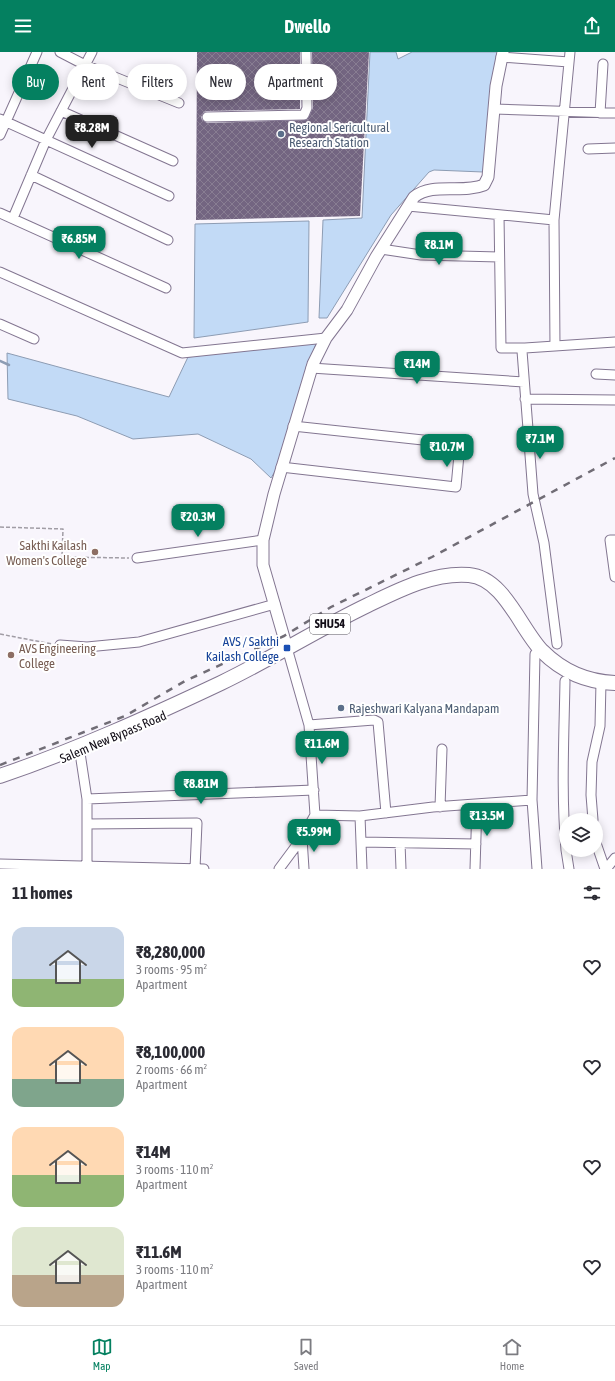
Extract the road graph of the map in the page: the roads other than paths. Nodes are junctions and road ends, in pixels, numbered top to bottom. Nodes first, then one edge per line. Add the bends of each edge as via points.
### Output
1 (37, 52) edge
2 (60, 52) edge
3 (92, 52) edge
4 (306, 52) edge
5 (570, 52) edge
6 (502, 54) edge
7 (569, 62) junction
8 (83, 64) edge
9 (86, 64) edge
10 (603, 64) dead end
11 (119, 79) edge
12 (67, 100) edge
13 (179, 104) dead end
14 (494, 109) junction
15 (564, 110) junction
16 (61, 111) junction
17 (600, 112) junction
18 (615, 113) edge
19 (207, 117) dead end
20 (3, 120) edge
21 (0, 135) edge
22 (46, 140) junction
23 (615, 148) edge
24 (588, 149) dead end
25 (173, 161) dead end
26 (31, 175) junction
27 (169, 196) dead end
28 (408, 206) junction
29 (0, 213) edge
30 (499, 215) junction
31 (13, 218) junction
32 (554, 220) junction
33 (168, 240) dead end
34 (381, 249) junction
35 (499, 257) junction
36 (0, 272) edge
37 (166, 288) dead end
38 (0, 324) edge
39 (326, 338) junction
40 (34, 339) dead end
41 (615, 342) edge
42 (555, 346) junction
43 (524, 348) junction
44 (311, 368) junction
45 (596, 374) dead end
46 (615, 375) edge
47 (524, 382) junction
48 (525, 399) junction
49 (615, 400) edge
50 (293, 426) junction
51 (281, 467) junction
52 (263, 540) junction
53 (615, 540) edge
54 (137, 558) road end
55 (442, 577) junction
56 (615, 577) edge
57 (275, 604) junction
58 (557, 644) dead end
59 (60, 645) road end
60 (287, 648) junction
61 (535, 654) dead end
62 (615, 677) edge
63 (565, 681) dead end
64 (222, 682) junction
65 (601, 682) junction
66 (615, 683) edge
67 (309, 725) junction
68 (442, 749) dead end
69 (80, 752) junction
70 (0, 776) edge
71 (0, 783) edge
72 (314, 790) junction
73 (87, 799) junction
74 (532, 800) junction
75 (477, 804) junction
76 (440, 807) junction
77 (386, 813) junction
78 (564, 813) edge
79 (591, 813) edge
80 (315, 815) junction
81 (360, 816) junction
82 (87, 824) junction
83 (302, 838) junction
84 (361, 842) junction
85 (400, 843) junction
86 (476, 844) junction
87 (567, 857) edge
88 (601, 857) edge
89 (615, 858) edge
90 (0, 864) edge
91 (87, 867) edge
92 (195, 869) edge
93 (204, 869) edge
94 (279, 869) edge
95 (304, 869) edge
96 (362, 869) edge
97 (401, 869) edge
98 (475, 869) edge
99 (537, 869) edge
100 (569, 869) edge
101 (606, 869) edge

1 - 20 street
2 - 8 street
3 - 9 street
4 - 19 street via 307,108 304,115
5 - 7 street
6 - 7 street
6 - 14 street
7 - 15 street
10 - 17 street
11 - 13 street
12 - 16 street
14 - 15 street
14 - 28 street via 488,177 484,185 476,189 421,192
15 - 17 street
15 - 32 street
16 - 22 street
16 - 25 street
17 - 18 street
20 - 21 street
20 - 22 street
22 - 26 street
22 - 27 street
23 - 24 street
26 - 31 street
26 - 33 street
28 - 30 street
28 - 34 street
29 - 31 street
30 - 32 street
30 - 35 street
31 - 37 street
32 - 42 street
34 - 35 street via 421,255
34 - 39 street via 347,310
35 - 43 street via 501,348
36 - 39 street via 182,354
38 - 40 street
39 - 44 street
41 - 42 street
42 - 43 street
43 - 47 street
44 - 47 street
44 - 50 street
45 - 46 street
47 - 48 street
48 - 49 street
48 - 58 street via 533,494 544,543
50 - 51 street
50 - 51 street via 460,444 456,487
51 - 52 street
52 - 54 street
52 - 57 street via 263,565
53 - 56 street via 610,540
55 - 60 main road, Salem New Bypass Road / SHU54 via 385,596
55 - 62 main road via 465,570 491,576 505,588 553,654 584,672
55 - 65 main road, Salem New Bypass Road / SHU54 via 470,575 491,583 548,656 572,673
57 - 59 street via 139,642 87,647
57 - 60 street
60 - 64 main road, Salem New Bypass Road / SHU54
60 - 67 street
61 - 74 street
63 - 78 street
64 - 69 main road, Salem New Bypass Road / SHU54 via 189,704
64 - 70 main road, Salem New Bypass Road / SHU54 via 113,731
65 - 66 main road, Salem New Bypass Road / SHU54
65 - 79 street via 600,726 592,762
67 - 72 street
67 - 77 street via 374,720 378,722
68 - 76 street
69 - 71 main road, Salem New Bypass Road / SHU54
69 - 73 street
72 - 73 street
72 - 80 street
73 - 82 street
74 - 75 street
74 - 99 street
75 - 76 street
75 - 86 street
76 - 77 street
77 - 81 street
80 - 81 street
80 - 83 street
81 - 84 street
82 - 91 street
82 - 92 street via 197,823
83 - 94 street
83 - 95 street
84 - 85 street
84 - 96 street
85 - 86 street
85 - 97 street
86 - 98 street
87 - 100 street
88 - 101 street
89 - 101 street
90 - 91 street
91 - 92 street
92 - 93 street

